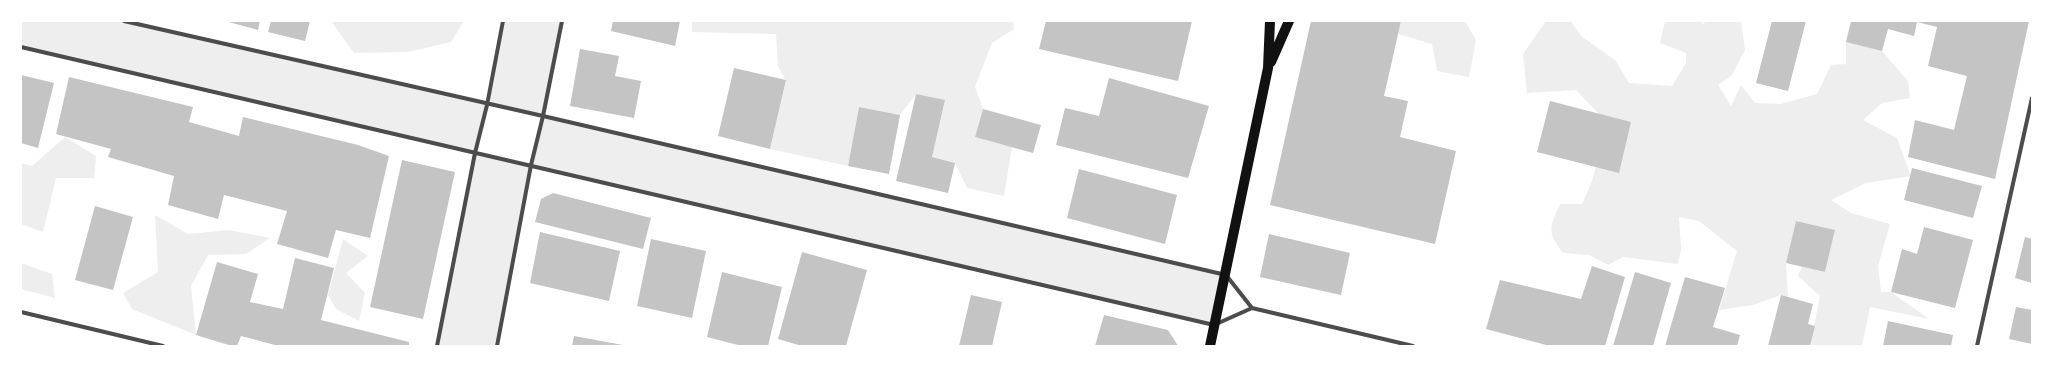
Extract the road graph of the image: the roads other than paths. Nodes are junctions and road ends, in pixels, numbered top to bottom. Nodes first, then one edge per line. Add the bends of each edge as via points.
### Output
1 (124, 21) edge
2 (503, 21) edge
3 (562, 21) edge
4 (1270, 21) edge
5 (1289, 21) edge
6 (21, 47) edge
7 (1268, 68) junction
8 (2032, 98) edge
9 (487, 105) junction
10 (543, 116) junction
11 (475, 153) junction
12 (531, 165) junction
13 (1226, 275) junction
14 (1252, 308) junction
15 (21, 312) edge
16 (1214, 325) junction
17 (163, 346) edge
18 (437, 346) edge
19 (497, 346) edge
20 (1210, 346) edge
21 (1412, 346) edge
22 (1978, 346) edge

1 - 9 street
2 - 9 street
3 - 10 street
4 - 7 main road
5 - 7 main road
6 - 11 street
7 - 13 main road
8 - 22 street
9 - 10 street
9 - 11 street
10 - 12 street
10 - 13 street
11 - 12 street
11 - 18 street
12 - 16 street
12 - 19 street
13 - 14 street
13 - 16 main road
14 - 16 street
14 - 21 street
15 - 17 street
16 - 20 main road

